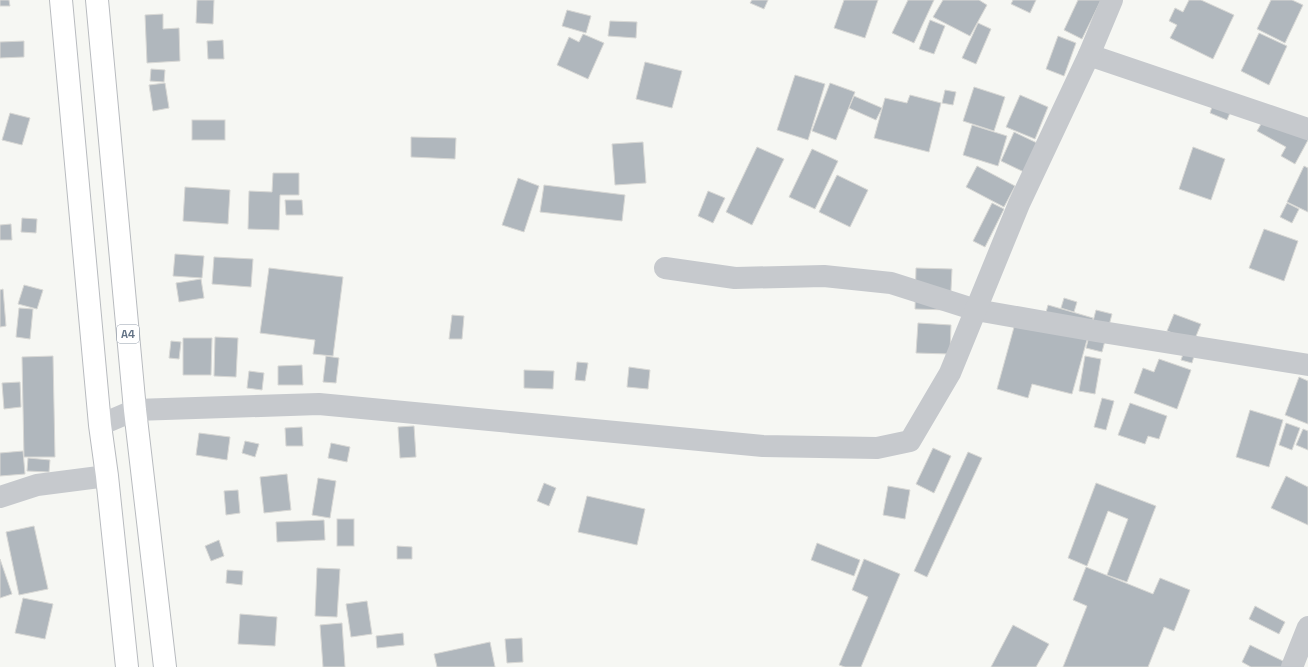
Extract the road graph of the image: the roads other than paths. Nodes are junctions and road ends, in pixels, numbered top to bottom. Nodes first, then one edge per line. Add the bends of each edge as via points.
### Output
1 (61, 0) edge
2 (97, 0) edge
3 (1112, 0) edge
4 (1089, 55) junction
5 (1308, 129) edge
6 (665, 268) dead end
7 (976, 310) junction
8 (1308, 365) edge
9 (135, 410) junction
10 (100, 425) junction
11 (107, 476) junction
12 (0, 497) edge
13 (1308, 627) edge
14 (127, 667) edge
15 (165, 667) edge
16 (1292, 667) edge

1 - 10 highway
2 - 9 highway, A4
3 - 4 street
4 - 5 street
4 - 7 street via 1019,204
6 - 7 street via 735,278 824,276 892,283
7 - 8 street
7 - 9 street via 950,373 910,441 877,448 763,446 319,404
9 - 10 street
9 - 15 highway, A4
10 - 11 highway
11 - 12 street via 37,485
11 - 14 highway
13 - 16 street

